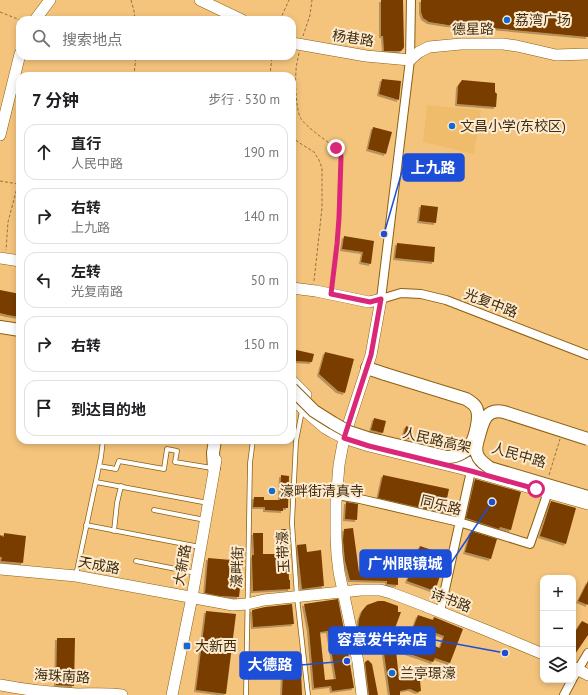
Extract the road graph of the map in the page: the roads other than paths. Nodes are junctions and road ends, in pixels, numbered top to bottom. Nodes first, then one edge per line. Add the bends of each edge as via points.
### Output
1 (50, 0) edge
2 (200, 0) edge
3 (411, 0) edge
4 (38, 16) edge
5 (234, 16) edge
6 (296, 44) edge
7 (588, 54) edge
8 (18, 60) edge
9 (410, 60) junction
10 (0, 134) edge
11 (3, 258) edge
12 (16, 260) edge
13 (296, 288) edge
14 (381, 299) junction
15 (0, 321) edge
16 (16, 323) edge
17 (0, 327) edge
18 (16, 329) edge
19 (0, 332) edge
20 (16, 334) edge
21 (588, 355) edge
22 (367, 368) junction
23 (296, 385) edge
24 (296, 393) edge
25 (296, 401) edge
26 (303, 409) junction
27 (348, 425) junction
28 (344, 438) junction
29 (588, 439) edge
30 (296, 441) edge
31 (102, 444) edge
32 (214, 444) edge
33 (218, 444) edge
34 (252, 444) edge
35 (296, 444) edge
36 (447, 457) junction
37 (99, 466) junction
38 (214, 468) junction
39 (490, 468) junction
40 (471, 471) junction
41 (96, 482) junction
42 (121, 486) junction
43 (588, 491) edge
44 (548, 492) junction
45 (337, 495) junction
46 (588, 497) edge
47 (208, 503) junction
48 (588, 504) edge
49 (154, 510) dead end
50 (205, 520) junction
51 (459, 522) junction
52 (86, 525) junction
53 (114, 531) junction
54 (201, 547) junction
55 (136, 561) dead end
56 (0, 569) edge
57 (196, 573) junction
58 (76, 576) junction
59 (344, 593) junction
60 (192, 597) junction
61 (297, 597) junction
62 (247, 604) junction
63 (440, 612) junction
64 (540, 653) edge
65 (588, 653) edge
66 (576, 671) edge
67 (576, 674) edge
68 (588, 675) edge
69 (570, 683) edge
70 (0, 685) edge
71 (122, 695) edge
72 (172, 695) edge
73 (246, 695) edge
74 (308, 695) edge
75 (362, 695) edge
76 (564, 695) edge

1 - 4 street
2 - 5 street
3 - 9 street
6 - 9 street, 杨巷路 via 366,56
7 - 9 street, 德星路 via 556,55 503,44 461,44 429,47
8 - 10 street
9 - 14 street
11 - 12 street
13 - 14 street via 370,302
14 - 21 street, 光复中路 via 401,293 421,294 446,300
14 - 22 street
15 - 16 street
17 - 18 main road
19 - 20 street
22 - 27 street
22 - 36 main road, bridge via 466,399 476,407 478,420 470,445 462,454
23 - 27 street, 人民中路 via 320,408
24 - 36 main road, 人民路高架, bridge via 314,411 349,432
25 - 26 street, 人民中路
26 - 28 street, 人民中路 via 328,430
26 - 30 lane, 玉带濠
27 - 28 street
27 - 43 street, 人民中路 via 368,433 493,462
28 - 40 street, 人民中路
28 - 45 street
29 - 39 main road, bridge via 496,411 484,420 476,445 478,457
31 - 37 lane
32 - 38 main road
33 - 38 street, 大新路
34 - 62 lane, 濠畔街
35 - 61 lane, 玉带濠 via 292,523
36 - 39 main road, 人民路高架, bridge
37 - 38 lane via 116,469 118,461 164,469 167,449 177,451 175,462
37 - 41 lane
38 - 47 street, 大新路
39 - 46 main road, 人民路高架
40 - 44 street, 人民中路
40 - 51 street
41 - 42 lane
41 - 52 lane
42 - 47 lane
42 - 53 lane
44 - 48 street, 人民中路
44 - 51 street, 同乐路 via 530,544
45 - 51 street, 同乐路
45 - 59 street via 337,555
47 - 50 street, 大新路
49 - 50 lane
50 - 54 street, 大新路
51 - 63 street
52 - 53 lane
52 - 58 lane
53 - 54 lane
54 - 57 street, 大新路
55 - 57 lane
56 - 58 street, 天成路
57 - 60 street, 大新路
58 - 60 street, 天成路
59 - 61 street, 诗书路
59 - 63 street, 诗书路 via 380,590
59 - 75 street
60 - 62 street, 天成路 via 233,605
60 - 72 street, 大新路
61 - 62 street, 诗书路
61 - 74 lane, 玉带濠
62 - 73 lane, 濠畔街
63 - 64 street, 诗书路
65 - 66 street
67 - 68 street
69 - 76 street
70 - 71 street, 海珠南路 via 48,692

